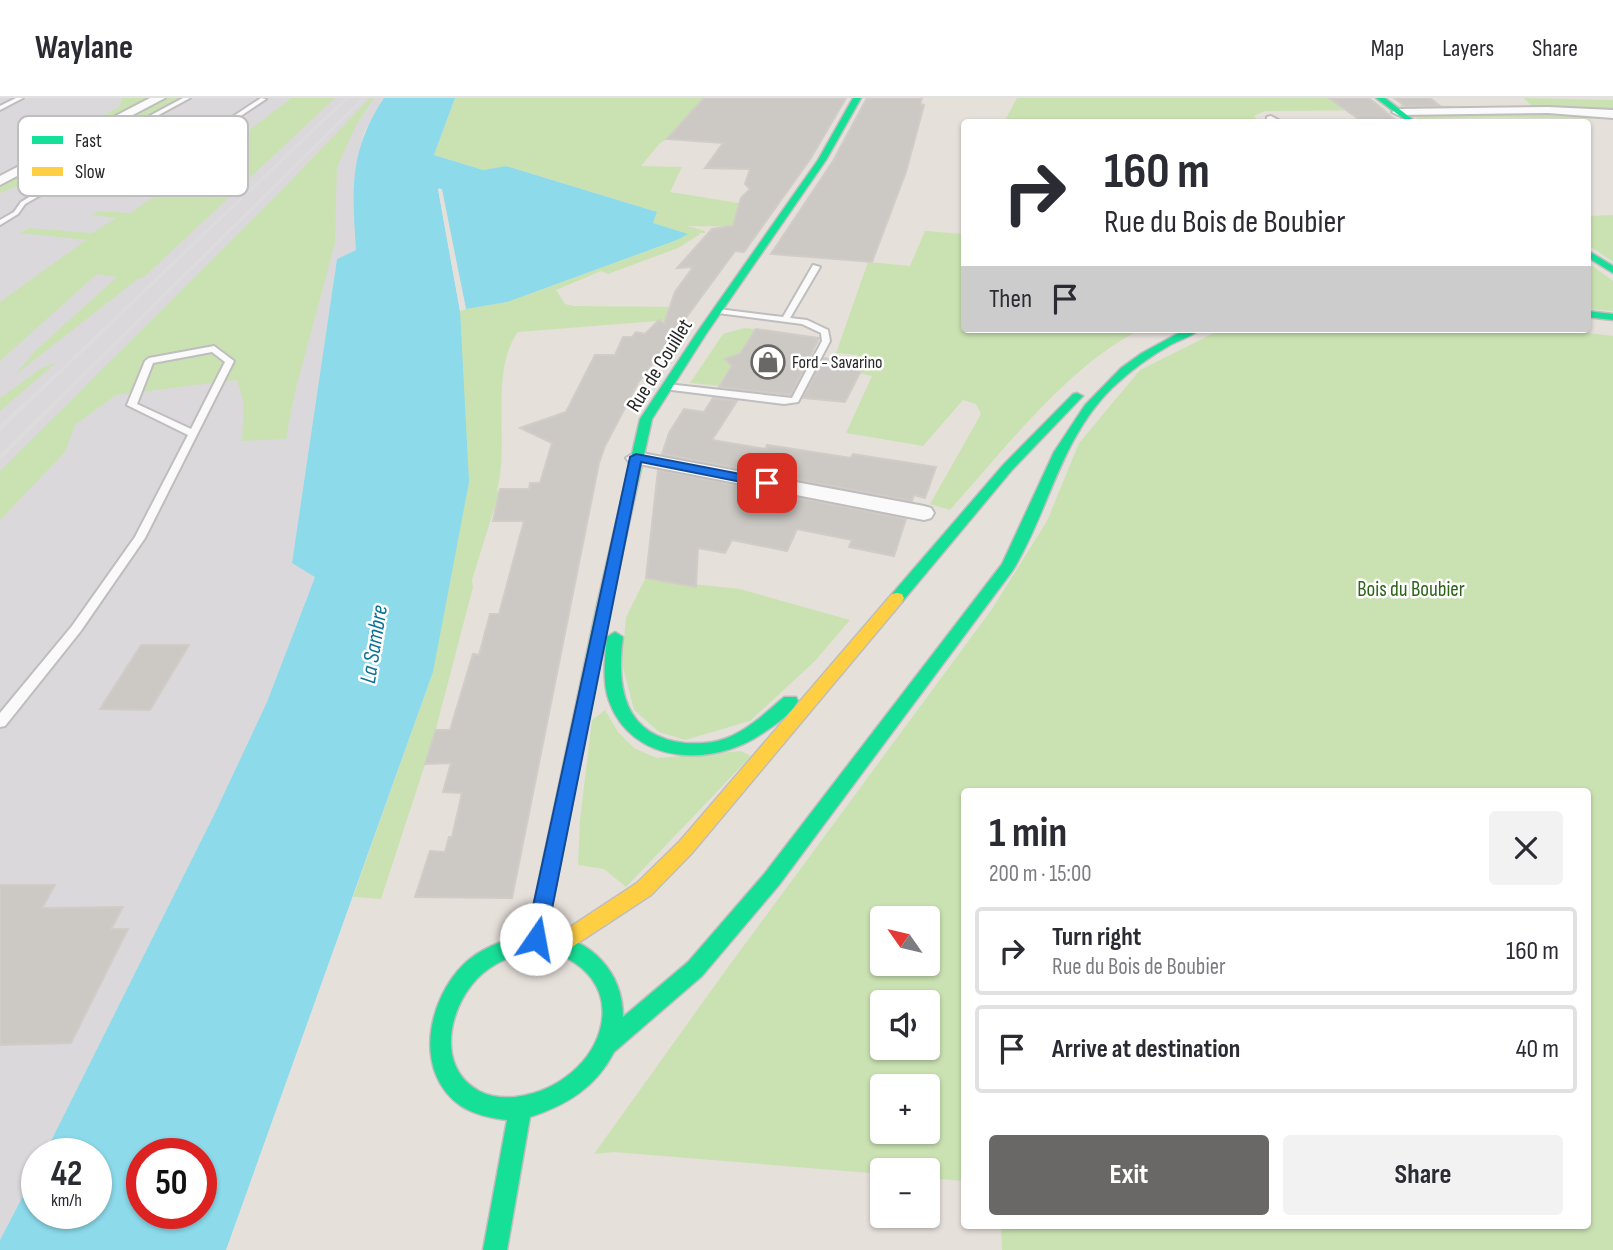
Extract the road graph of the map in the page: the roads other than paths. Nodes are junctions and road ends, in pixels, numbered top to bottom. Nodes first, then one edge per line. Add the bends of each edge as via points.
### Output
1 (20, 98) edge
2 (159, 98) edge
3 (187, 98) edge
4 (857, 98) edge
5 (1380, 98) edge
6 (263, 99) edge
7 (0, 108) edge
8 (1398, 112) junction
9 (1613, 114) edge
10 (124, 116) edge
11 (153, 116) edge
12 (237, 116) edge
13 (1408, 119) edge
14 (18, 172) edge
15 (0, 181) edge
16 (35, 196) edge
17 (0, 223) edge
18 (816, 267) dead end
19 (718, 311) junction
20 (1591, 314) edge
21 (1613, 317) edge
22 (785, 320) junction
23 (1591, 320) edge
24 (1613, 323) edge
25 (1161, 333) edge
26 (1187, 333) edge
27 (667, 387) junction
28 (192, 433) junction
29 (636, 457) junction
30 (924, 513) dead end
31 (604, 606) junction
32 (875, 624) junction
33 (0, 722) edge
34 (536, 939) junction
35 (562, 943) junction
36 (607, 1044) junction
37 (520, 1108) junction
38 (495, 1250) edge

1 - 7 lane
2 - 10 street
3 - 11 lane
4 - 19 main road, Rue de Couillet via 822,160
5 - 8 main road
6 - 12 lane
8 - 9 street
8 - 13 main road
14 - 15 street
16 - 17 lane
18 - 22 lane
19 - 22 lane
19 - 27 main road, Rue de Couillet
20 - 21 main road
22 - 27 lane via 825,332 826,341 795,400
23 - 24 main road
25 - 32 main road via 1128,350 1089,384 1008,467
26 - 36 main road via 1140,356 1074,423 1024,541 1008,567 772,878 695,969
27 - 29 main road, Rue de Couillet via 646,419
28 - 28 lane via 230,361 214,349 149,361 132,404
28 - 33 lane via 140,538 76,629
29 - 30 street
29 - 31 main road, Rue de Couillet
31 - 32 main road via 616,629 613,687 628,723 668,748 693,750 722,746 747,735 774,716 845,645
31 - 34 main road, Rue de Couillet
32 - 35 main road via 644,889
34 - 35 main road
34 - 37 main road via 506,948 480,964 458,986 444,1014 440,1053 449,1079 470,1099 497,1108
35 - 36 main road via 592,959 607,980 613,1006
36 - 37 main road via 587,1073 560,1095
37 - 38 main road

